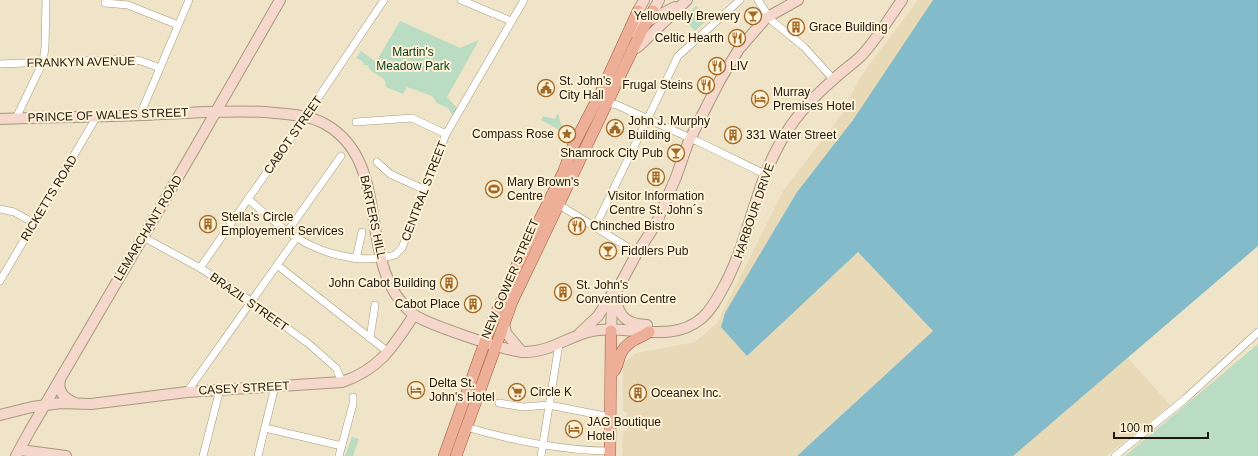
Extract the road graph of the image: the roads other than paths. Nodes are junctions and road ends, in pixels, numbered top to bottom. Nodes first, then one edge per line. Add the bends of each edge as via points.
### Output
1 (46, 0) edge
2 (188, 0) edge
3 (280, 0) edge
4 (384, 0) edge
5 (461, 0) edge
6 (524, 0) edge
7 (644, 0) edge
8 (658, 0) edge
9 (686, 0) edge
10 (740, 0) edge
11 (758, 0) edge
12 (798, 0) edge
13 (902, 0) edge
14 (105, 3) dead end
15 (638, 11) joint
16 (654, 11) joint
17 (768, 17) junction
18 (511, 21) junction
19 (646, 22) junction
20 (178, 25) junction
21 (628, 34) junction
22 (632, 50) junction
23 (43, 62) junction
24 (0, 64) edge
25 (160, 68) junction
26 (833, 79) junction
27 (596, 101) junction
28 (608, 103) junction
29 (216, 111) junction
30 (140, 115) junction
31 (97, 116) junction
32 (306, 116) junction
33 (16, 118) junction
34 (0, 119) edge
35 (647, 119) junction
36 (356, 122) dead end
37 (446, 134) junction
38 (690, 138) junction
39 (341, 156) dead end
40 (377, 162) dead end
41 (765, 174) junction
42 (423, 190) junction
43 (248, 199) junction
44 (554, 201) junction
45 (0, 209) edge
46 (34, 223) junction
47 (595, 227) junction
48 (287, 232) junction
49 (362, 232) dead end
50 (143, 237) junction
51 (297, 237) junction
52 (637, 253) junction
53 (356, 259) junction
54 (381, 259) junction
55 (277, 265) junction
56 (200, 268) junction
57 (0, 281) edge
58 (615, 293) junction
59 (250, 301) junction
60 (375, 305) dead end
61 (414, 315) junction
62 (504, 323) junction
63 (611, 331) junction
64 (671, 331) junction
65 (649, 332) junction
66 (1258, 332) edge
67 (578, 336) junction
68 (370, 338) junction
69 (491, 343) junction
70 (559, 344) junction
71 (388, 352) junction
72 (522, 352) junction
73 (612, 375) junction
74 (60, 380) junction
75 (342, 382) junction
76 (275, 386) junction
77 (220, 389) junction
78 (187, 392) junction
79 (353, 397) dead end
80 (75, 403) junction
81 (499, 403) dead end
82 (548, 405) junction
83 (45, 406) junction
84 (12, 412) junction
85 (0, 415) edge
86 (610, 417) junction
87 (466, 427) junction
88 (265, 428) junction
89 (28, 432) junction
90 (543, 444) junction
91 (342, 446) junction
92 (19, 454) edge
93 (610, 454) edge
94 (66, 456) edge
95 (203, 456) edge
96 (258, 456) edge
97 (339, 456) edge
98 (444, 456) edge
99 (456, 456) edge
100 (541, 456) edge
101 (1115, 456) edge

1 - 23 street
2 - 20 street
3 - 29 main road, LEMARCHANT ROAD
4 - 32 street, CABOT STREET
5 - 18 street
6 - 18 street, CENTRAL STREET
7 - 15 main road
8 - 16 main road
9 - 19 main road
9 - 22 main road
10 - 35 street via 678,56
11 - 17 street
12 - 17 main road
13 - 26 main road, HARBOUR DRIVE via 864,53
14 - 20 street via 128,5
15 - 21 main road, NEW GOWER STREET
16 - 19 main road, NEW GOWER STREET
17 - 26 street via 804,46
17 - 38 main road via 739,49
18 - 37 street, CENTRAL STREET
19 - 21 main road
19 - 22 main road, NEW GOWER STREET
20 - 25 street
21 - 27 main road, NEW GOWER STREET
22 - 28 main road, NEW GOWER STREET
23 - 24 street, FRANKYN AVENUE
23 - 25 street, FRANKYN AVENUE via 130,59
23 - 33 street
25 - 30 street
26 - 41 main road, HARBOUR DRIVE via 790,127
27 - 28 street
27 - 44 main road, NEW GOWER STREET
28 - 35 street
28 - 44 main road, NEW GOWER STREET
29 - 30 main road, PRINCE OF WALES STREET
29 - 32 main road, BARTERS HILL
29 - 50 main road, LEMARCHANT ROAD
30 - 31 main road, PRINCE OF WALES STREET
31 - 33 main road, PRINCE OF WALES STREET
31 - 46 street, RICKETTS ROAD
32 - 43 street, CABOT STREET
32 - 54 main road, BARTERS HILL via 324,123 336,132 350,146 358,159 366,181
33 - 34 main road, PRINCE OF WALES STREET
35 - 38 street
35 - 47 street
36 - 37 street via 412,118
37 - 42 street, CENTRAL STREET
38 - 41 street
38 - 52 main road via 663,210
39 - 48 street
40 - 42 street via 390,174
41 - 64 main road, HARBOUR DRIVE via 736,263 716,301 697,322
42 - 54 street, CENTRAL STREET via 402,248 395,256
43 - 48 street
43 - 56 street, CABOT STREET
44 - 47 street
44 - 62 main road, NEW GOWER STREET
44 - 69 main road, NEW GOWER STREET via 519,259
45 - 46 street via 14,212
46 - 57 street, RICKETTS ROAD
47 - 52 street
48 - 51 street
49 - 53 street
50 - 56 street, BRAZIL STREET
50 - 74 main road, LEMARCHANT ROAD
51 - 53 street via 335,254
51 - 55 street
52 - 58 main road
53 - 54 street
54 - 61 main road, BARTERS HILL via 393,288
55 - 59 street
55 - 68 street
56 - 59 street, BRAZIL STREET
58 - 63 main road
58 - 64 main road via 618,308 630,323 662,326
58 - 67 main road via 611,294 598,316 581,330
59 - 75 street, BRAZIL STREET via 309,344 336,368
59 - 78 street
60 - 68 street
61 - 69 main road, BARTERS HILL
61 - 71 main road, CASEY STREET
62 - 69 main road, NEW GOWER STREET
62 - 72 main road via 506,333
63 - 65 main road, HARBOUR DRIVE
63 - 67 main road, HARBOUR DRIVE via 591,331
63 - 73 main road
64 - 65 main road, HARBOUR DRIVE
65 - 73 main road via 637,337 624,349
66 - 101 street via 1185,399
67 - 70 main road, HARBOUR DRIVE
68 - 71 street
69 - 72 main road, BARTERS HILL
69 - 87 main road, NEW GOWER STREET
69 - 98 main road, NEW GOWER STREET
70 - 72 main road, HARBOUR DRIVE
70 - 82 street
71 - 75 main road, CASEY STREET via 368,370
73 - 86 main road
74 - 80 main road via 59,388 63,395
74 - 83 main road, LEMARCHANT ROAD
75 - 76 main road, CASEY STREET
76 - 77 main road, CASEY STREET
76 - 88 street
77 - 78 main road, CASEY STREET
77 - 95 street
78 - 80 main road, CASEY STREET via 112,402
79 - 91 street
80 - 83 main road, CASEY STREET
81 - 82 street via 523,407
82 - 86 street
82 - 90 street
83 - 84 main road, CASEY STREET
83 - 89 main road, LEMARCHANT ROAD
84 - 85 main road, CASEY STREET
84 - 89 main road via 26,414
86 - 93 main road
87 - 90 street
87 - 99 main road, NEW GOWER STREET
88 - 91 street
88 - 96 street
89 - 92 main road, LEMARCHANT ROAD
90 - 93 street
90 - 100 street
91 - 97 street
92 - 94 main road

